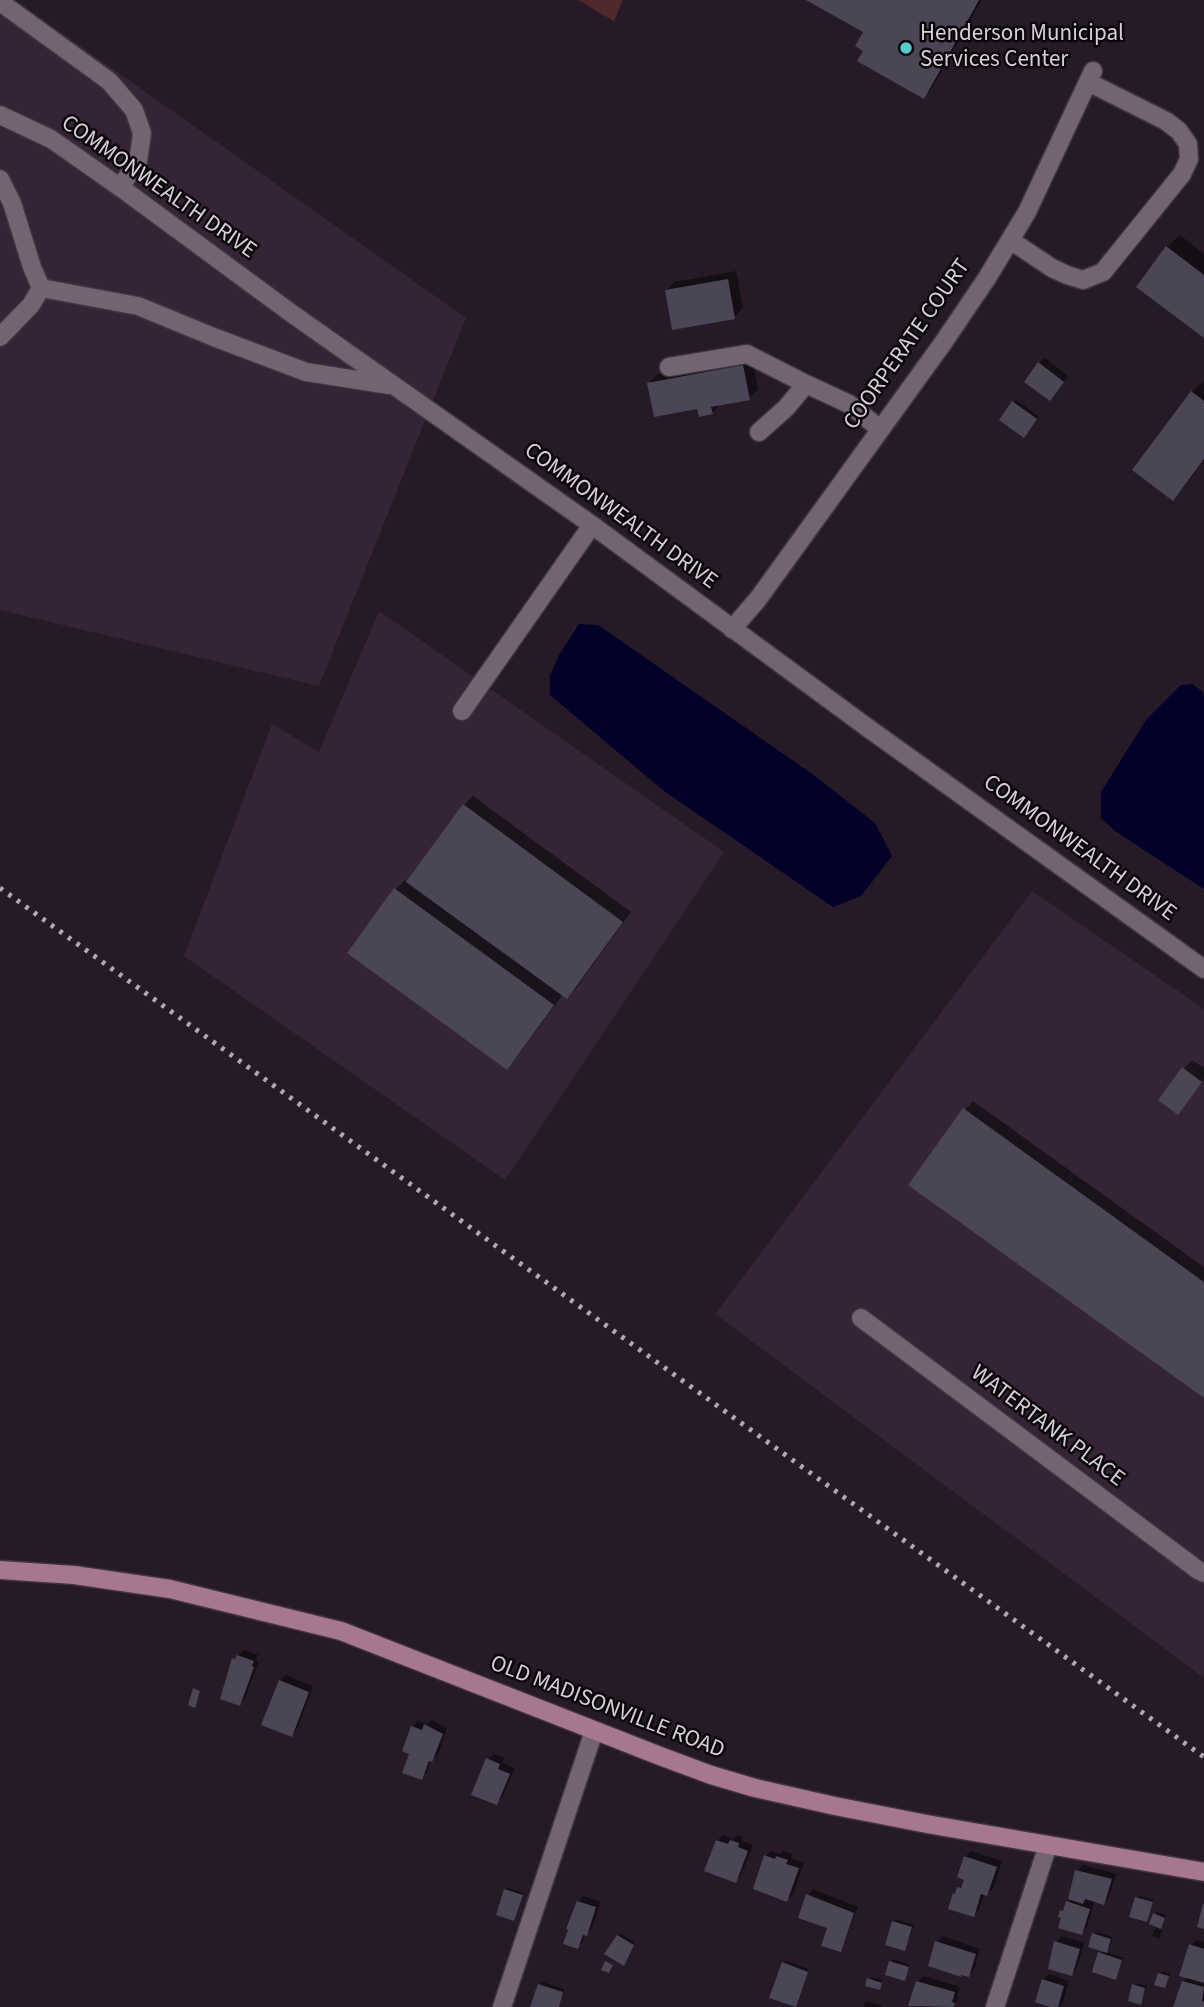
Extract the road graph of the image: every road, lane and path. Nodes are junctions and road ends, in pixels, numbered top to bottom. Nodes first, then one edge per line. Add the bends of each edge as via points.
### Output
1 (0, 2) edge
2 (0, 115) edge
3 (0, 179) edge
4 (120, 187) junction
5 (1010, 240) junction
6 (41, 288) junction
7 (0, 337) edge
8 (669, 367) dead end
9 (806, 384) junction
10 (396, 386) junction
11 (880, 429) junction
12 (759, 432) dead end
13 (592, 525) junction
14 (732, 629) junction
15 (462, 711) dead end
16 (1204, 969) edge
17 (861, 1318) dead end
18 (0, 1570) edge
19 (1204, 1573) edge
20 (594, 1731) junction
21 (1048, 1845) junction
22 (1204, 1871) edge
23 (502, 2007) edge
24 (995, 2007) edge

1 - 4 street via 109,81 134,110 142,133 138,162
2 - 4 street, COMMONWEALTH DRIVE via 51,139
3 - 6 street
4 - 10 street, COMMONWEALTH DRIVE
5 - 5 street, COORPERATE COURT via 1090,76 1166,121 1188,144 1189,159 1182,174 1103,272 1083,280 1068,275
5 - 11 street, COORPERATE COURT
6 - 7 street
6 - 10 street via 138,306 306,372
8 - 9 street via 747,354
9 - 11 street via 849,404
9 - 12 street
10 - 13 street, COMMONWEALTH DRIVE
11 - 14 street, COORPERATE COURT
13 - 14 street, COMMONWEALTH DRIVE
13 - 15 street
14 - 16 street, COMMONWEALTH DRIVE
17 - 19 street, WATERTANK PLACE
18 - 20 main road, OLD MADISONVILLE ROAD via 170,1589 341,1631
20 - 21 main road, OLD MADISONVILLE ROAD via 755,1788
20 - 23 street
21 - 22 main road, OLD MADISONVILLE ROAD
21 - 24 street

